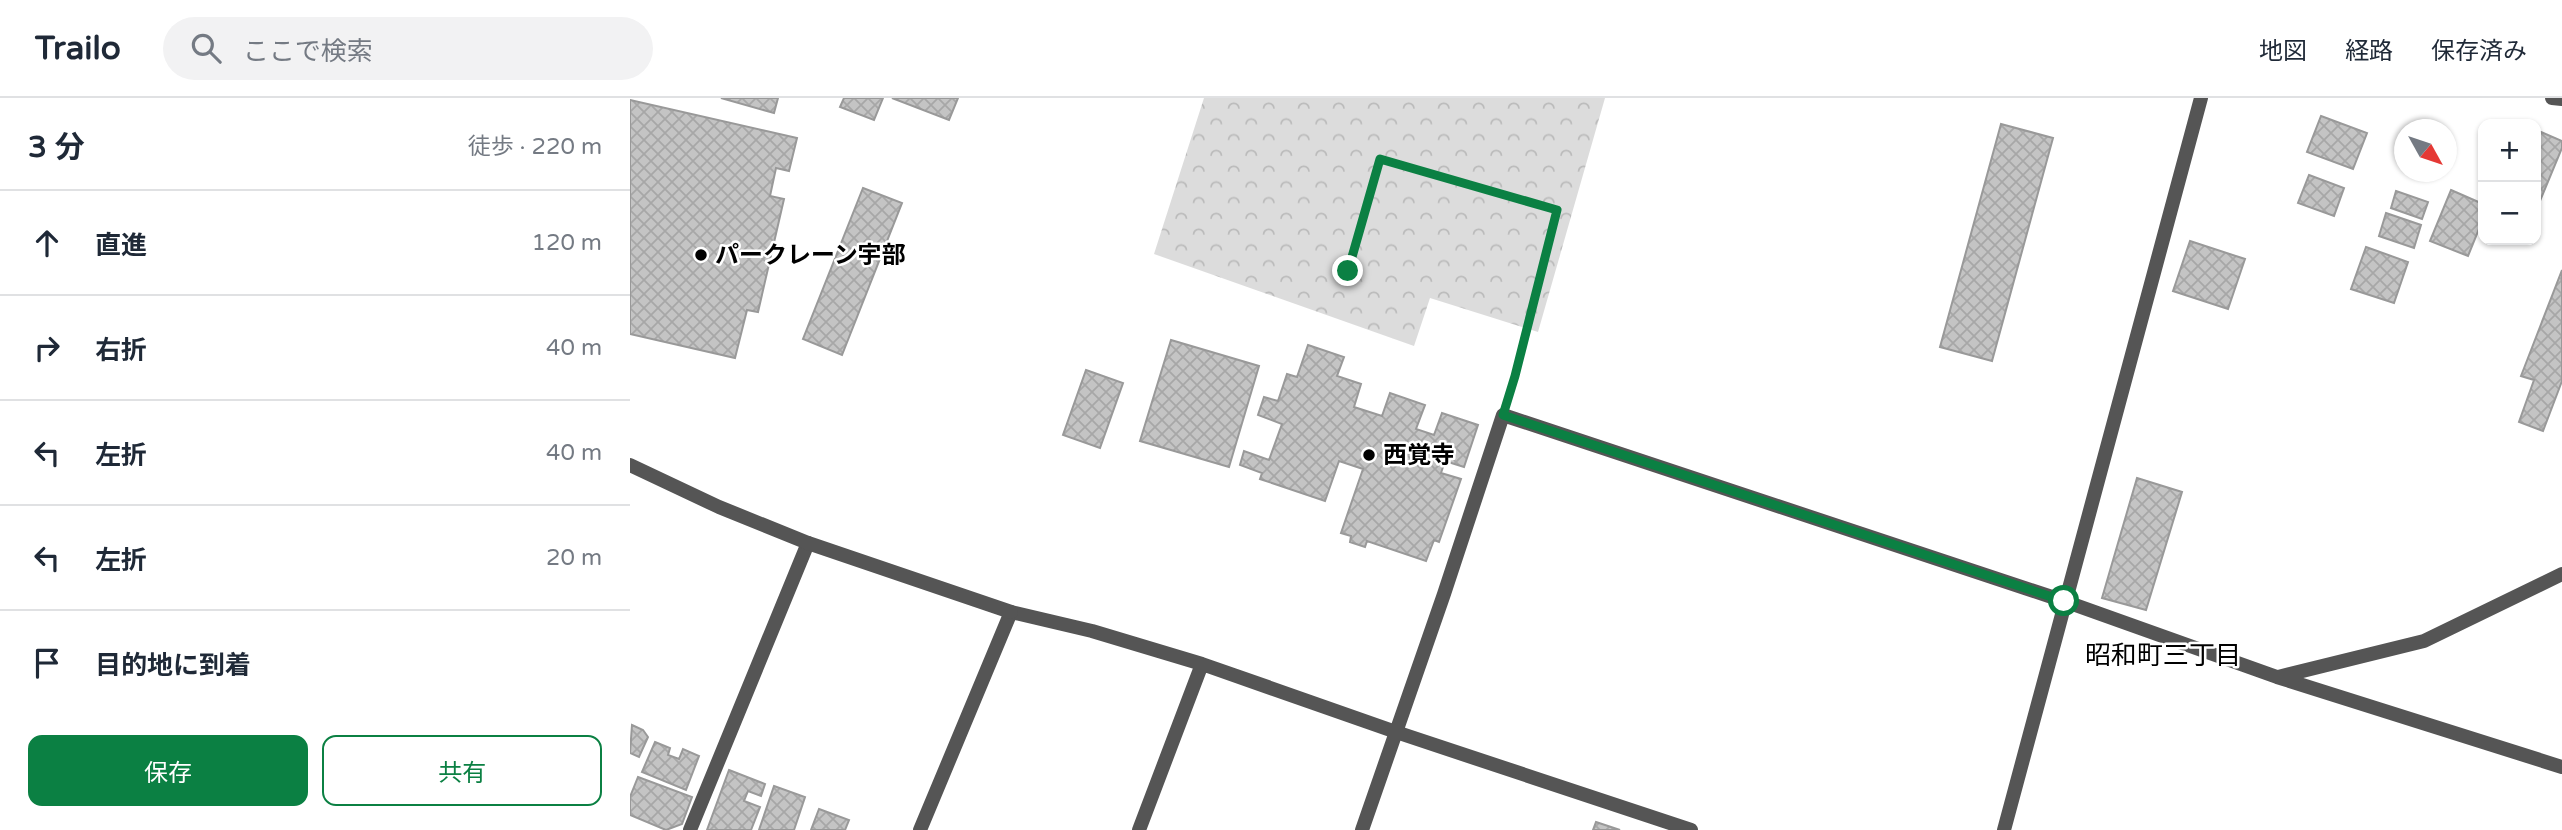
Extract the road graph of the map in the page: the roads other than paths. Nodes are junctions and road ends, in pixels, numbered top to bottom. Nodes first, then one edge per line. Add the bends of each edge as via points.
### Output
1 (2201, 98) edge
2 (2552, 98) edge
3 (2562, 99) edge
4 (630, 465) edge
5 (808, 543) junction
6 (2562, 574) edge
7 (2064, 601) junction
8 (1011, 612) junction
9 (1202, 664) junction
10 (2277, 677) junction
11 (1396, 732) junction
12 (2562, 767) edge
13 (690, 830) edge
14 (920, 830) edge
15 (1139, 830) edge
16 (1362, 830) edge
17 (1691, 830) edge
18 (2004, 830) edge

1 - 7 street
2 - 3 street
4 - 5 street
5 - 8 street
5 - 13 street
6 - 10 street via 2424,641
7 - 10 street
7 - 11 street via 1503,415
7 - 18 street
8 - 9 street
8 - 14 street
9 - 11 street
9 - 15 street
10 - 12 street
11 - 16 street
11 - 17 street

